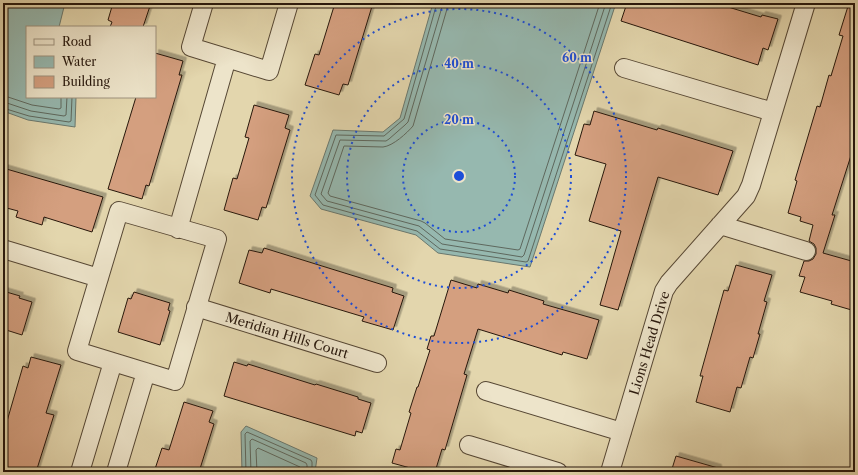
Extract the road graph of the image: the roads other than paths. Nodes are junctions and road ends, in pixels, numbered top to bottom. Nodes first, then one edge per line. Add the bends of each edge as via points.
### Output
1 (204, 3) edge
2 (289, 3) edge
3 (806, 3) edge
4 (227, 58) junction
5 (624, 68) dead end
6 (773, 112) junction
7 (720, 225) junction
8 (178, 229) junction
9 (3, 250) edge
10 (806, 251) dead end
11 (99, 278) junction
12 (196, 308) junction
13 (113, 362) junction
14 (377, 363) dead end
15 (146, 372) junction
16 (486, 391) dead end
17 (622, 432) junction
18 (470, 445) dead end
19 (80, 472) edge
20 (116, 472) edge
21 (558, 472) edge
22 (610, 472) edge

1 - 4 street via 191,46
2 - 4 street via 269,71
3 - 6 street, Lions Head Drive
4 - 8 street
5 - 6 street
6 - 7 street, Lions Head Drive via 746,196
7 - 10 street
7 - 17 street, Lions Head Drive via 664,291
8 - 11 street via 119,211
8 - 12 street via 217,239
9 - 11 street
11 - 13 street via 77,351
12 - 14 street, Meridian Hills Court
12 - 15 street via 175,381
13 - 15 street
13 - 19 street
15 - 20 street
16 - 17 street
17 - 22 street, Lions Head Drive
18 - 21 street

